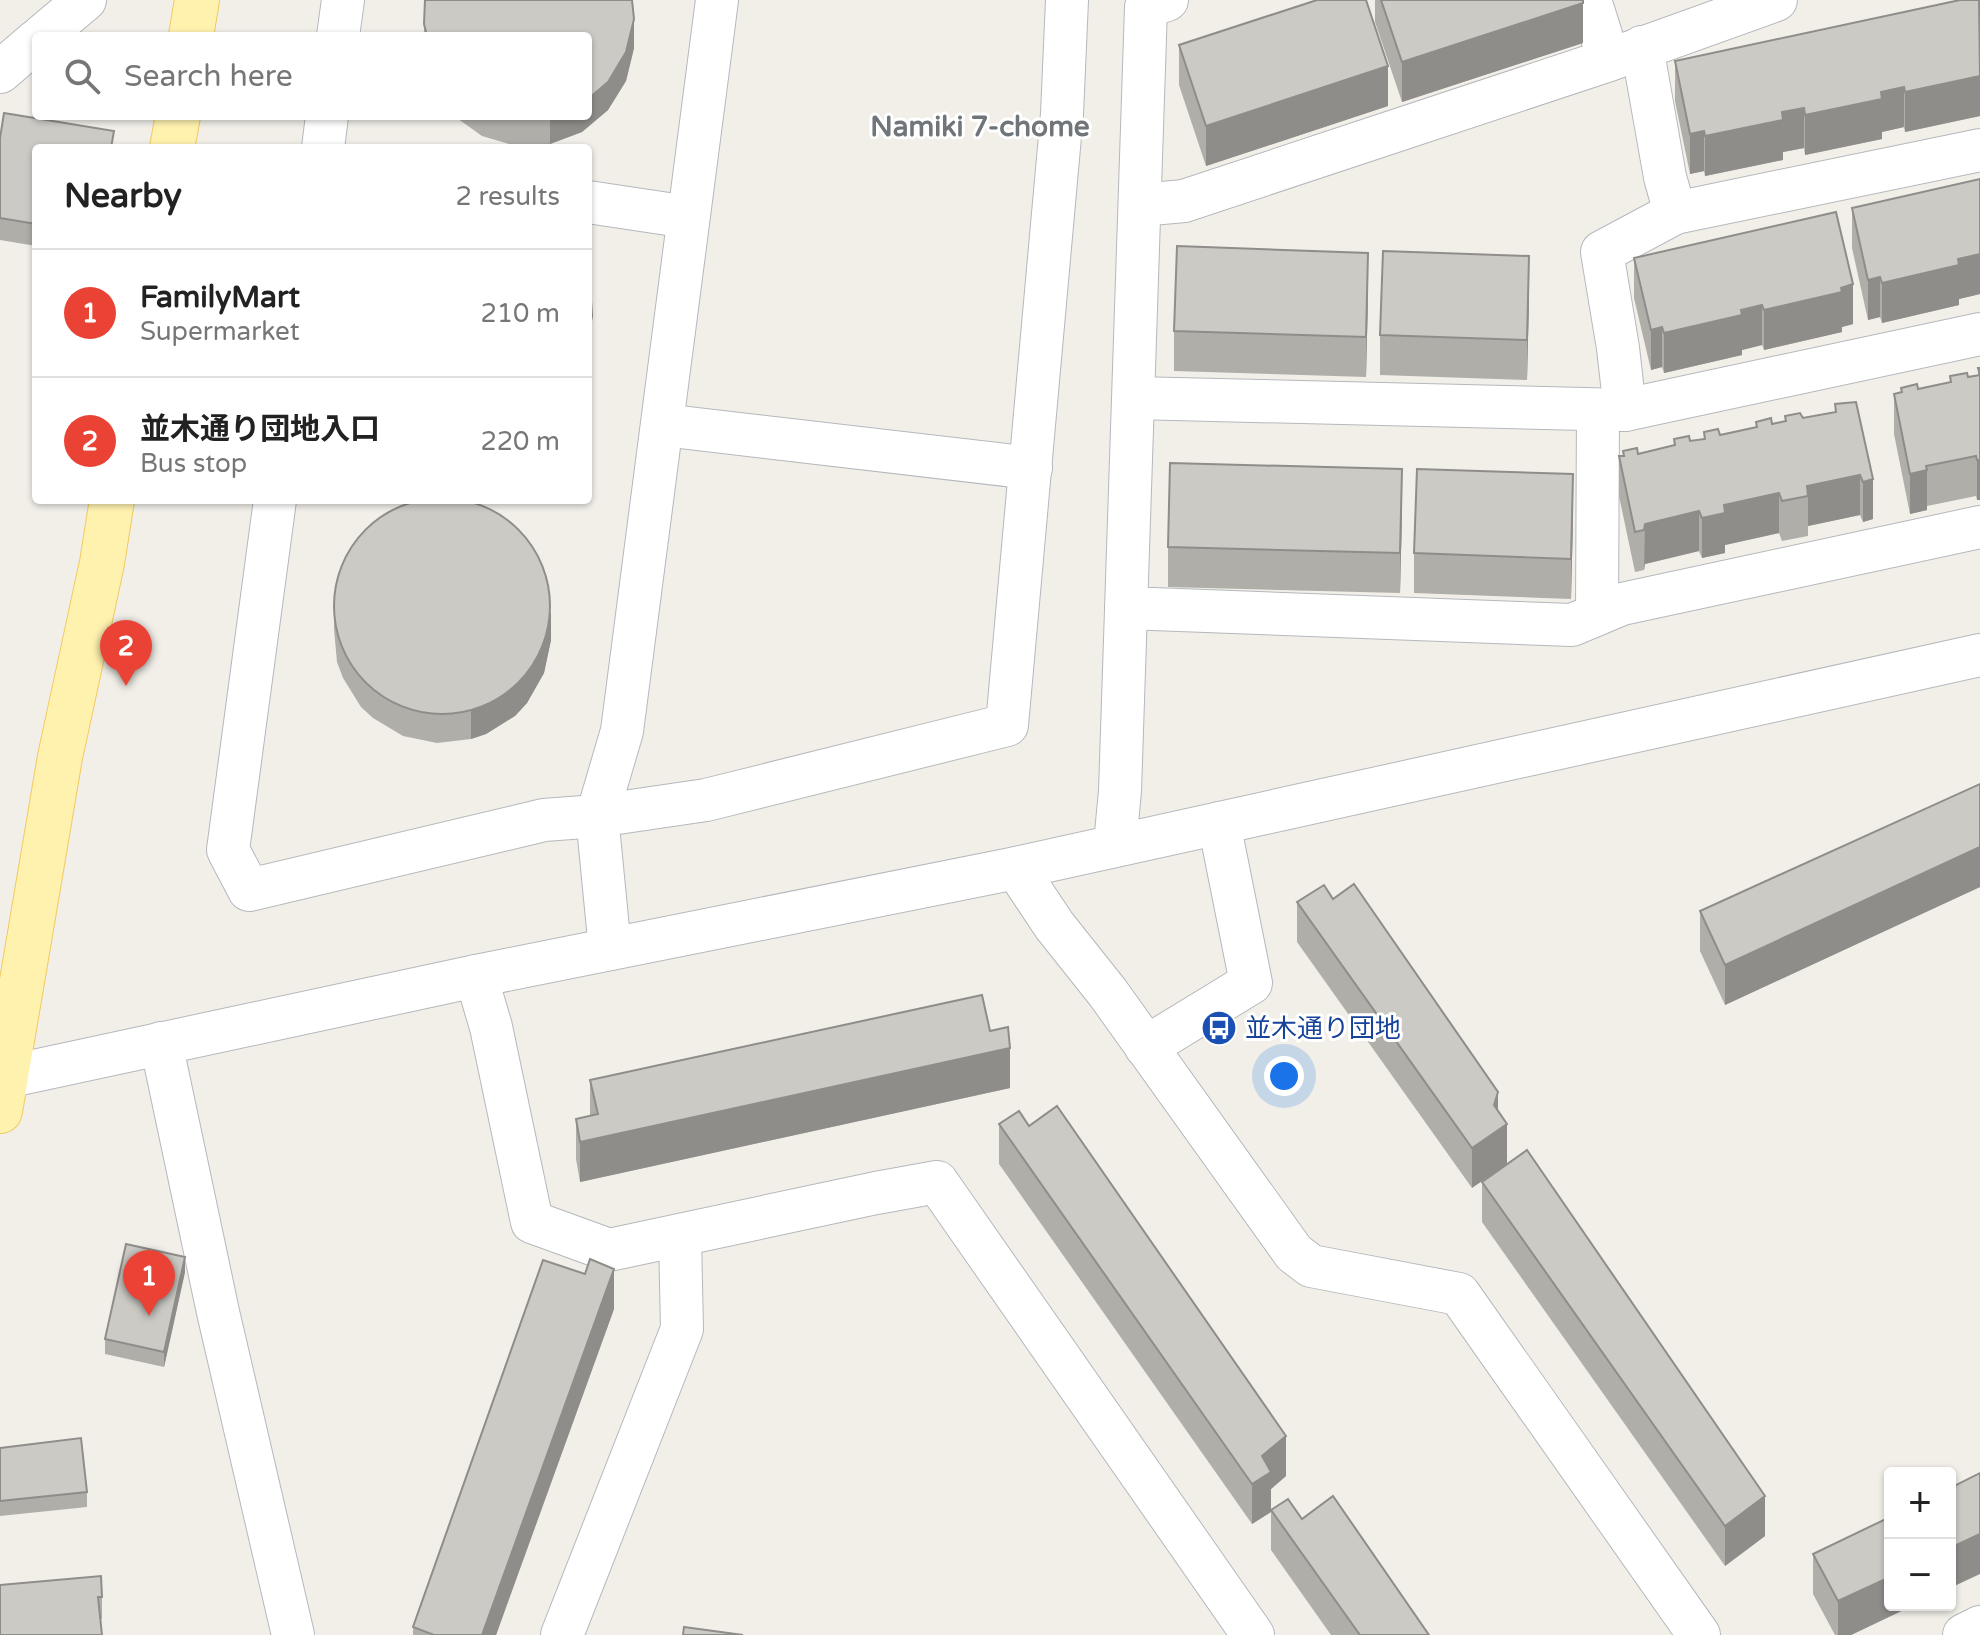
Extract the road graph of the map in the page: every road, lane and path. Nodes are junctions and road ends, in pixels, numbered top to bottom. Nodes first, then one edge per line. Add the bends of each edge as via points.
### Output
1 (85, 0) edge
2 (197, 0) edge
3 (343, 0) edge
4 (717, 0) edge
5 (1067, 0) edge
6 (1167, 0) edge
7 (1590, 0) edge
8 (1776, 0) edge
9 (47, 32) edge
10 (192, 32) edge
11 (339, 32) edge
12 (32, 44) edge
13 (1626, 54) junction
14 (0, 72) edge
15 (177, 120) edge
16 (326, 120) edge
17 (173, 144) edge
18 (324, 144) edge
19 (1980, 150) edge
20 (592, 203) edge
21 (1140, 205) junction
22 (1675, 213) junction
23 (688, 217) junction
24 (1980, 334) edge
25 (1134, 398) junction
26 (1612, 410) junction
27 (663, 425) junction
28 (1031, 468) junction
29 (111, 504) edge
30 (274, 504) edge
31 (1980, 527) edge
32 (1126, 608) junction
33 (1597, 614) junction
34 (1980, 655) edge
35 (597, 816) junction
36 (1219, 823) junction
37 (1115, 844) junction
38 (1016, 868) junction
39 (610, 949) junction
40 (476, 976) junction
41 (161, 1043) junction
42 (1146, 1047) junction
43 (3, 1094) edge
44 (680, 1237) junction
45 (1980, 1627) edge
46 (293, 1635) edge
47 (562, 1635) edge
48 (1253, 1635) edge
49 (1699, 1635) edge
50 (1964, 1635) edge

1 - 9 street
2 - 10 main road
3 - 11 street
4 - 23 street
5 - 28 street
6 - 21 street via 1146,7
7 - 13 street
8 - 13 street
12 - 14 street
13 - 21 street via 1184,201
13 - 22 street
15 - 17 main road
16 - 18 street
19 - 22 street
20 - 23 street
21 - 25 street
22 - 26 street via 1602,252 1618,348
23 - 27 street
24 - 26 street
25 - 26 street
25 - 32 street
26 - 33 street
27 - 28 street
27 - 35 street via 622,731
28 - 35 street via 1007,725 706,800
29 - 43 main road via 60,757
30 - 35 street via 228,850 249,890 544,820
31 - 33 street via 1622,604
32 - 33 street via 1572,625
32 - 37 street
34 - 36 street
35 - 39 street
36 - 37 street
36 - 42 street via 1251,983
37 - 38 street
38 - 39 street
38 - 42 street
39 - 40 street
40 - 41 street
40 - 44 street via 532,1222 609,1250
41 - 43 street
41 - 46 street
42 - 49 street via 1294,1253 1311,1266 1459,1294
44 - 47 street via 682,1329
44 - 48 street via 937,1182
45 - 50 street

